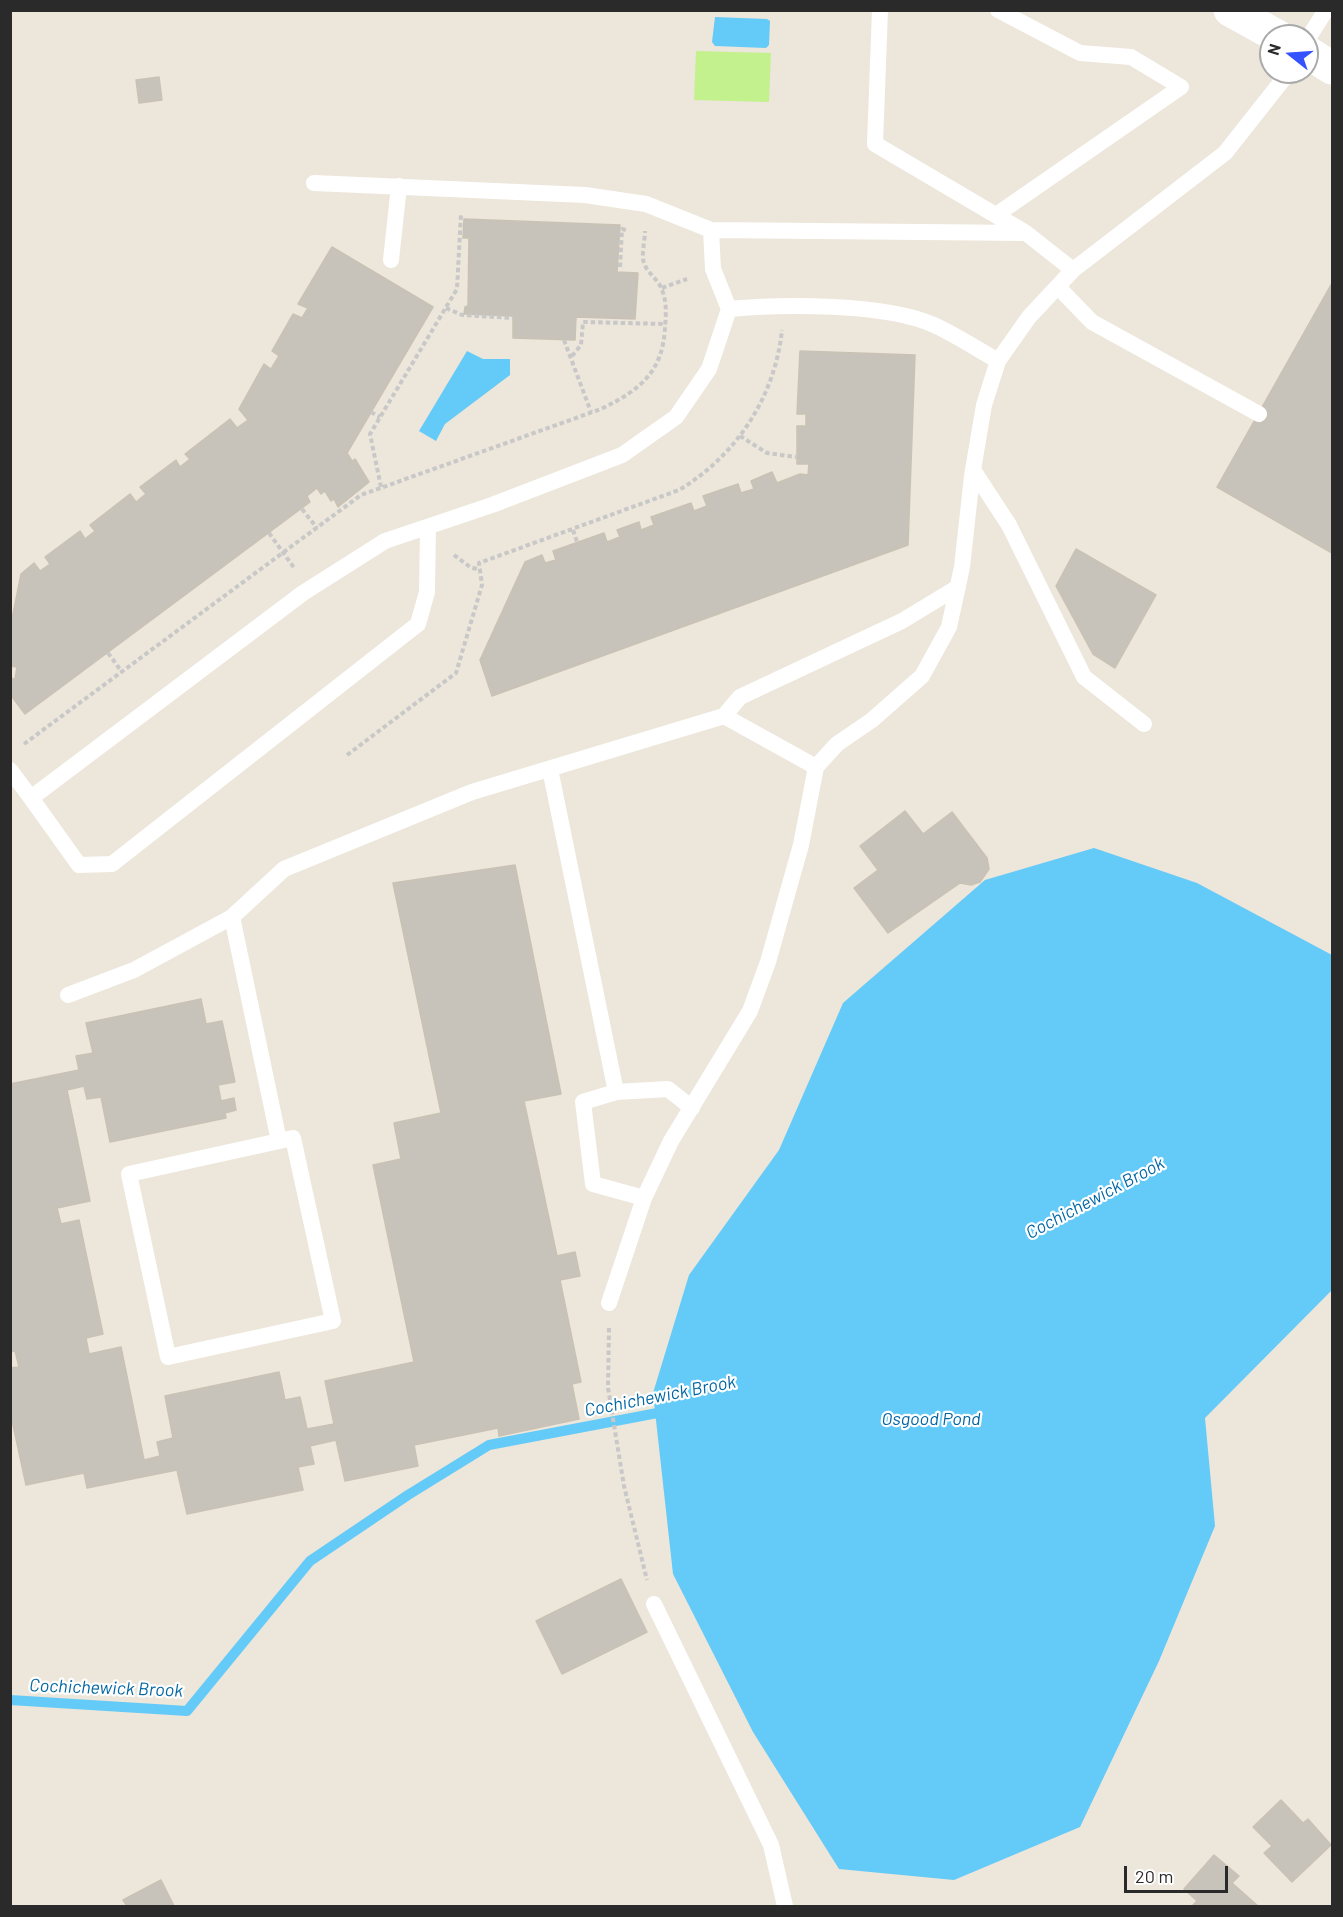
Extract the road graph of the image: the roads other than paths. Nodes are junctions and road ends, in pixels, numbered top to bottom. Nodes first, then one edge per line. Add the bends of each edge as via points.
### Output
1 (880, 10) edge
2 (998, 10) edge
3 (1230, 10) edge
4 (1326, 10) edge
5 (1317, 24) edge
6 (1259, 26) edge
7 (1319, 60) edge
8 (1332, 68) edge
9 (1280, 84) edge
10 (314, 183) dead end
11 (399, 186) junction
12 (996, 215) junction
13 (711, 230) junction
14 (1026, 233) junction
15 (391, 260) dead end
16 (1073, 270) junction
17 (1058, 287) junction
18 (729, 309) junction
19 (998, 361) junction
20 (1258, 414) dead end
21 (973, 470) junction
22 (428, 526) junction
23 (958, 587) junction
24 (724, 716) junction
25 (1144, 724) dead end
26 (816, 767) junction
27 (550, 768) junction
28 (10, 770) edge
29 (31, 798) junction
30 (232, 917) junction
31 (68, 995) dead end
32 (616, 1092) junction
33 (692, 1108) junction
34 (279, 1141) junction
35 (644, 1198) junction
36 (609, 1303) road end
37 (654, 1604) road end
38 (785, 1906) edge

1 - 12 lane via 875,144
2 - 12 lane via 1080,53 1131,57 1181,87
3 - 6 street
4 - 5 lane
7 - 8 street
9 - 16 lane via 1225,153
10 - 11 lane
11 - 13 lane via 585,195 646,204
11 - 15 lane
12 - 14 lane
13 - 14 lane
13 - 18 lane via 713,269
14 - 16 lane
16 - 17 lane
17 - 19 lane via 1029,317
17 - 20 lane via 1092,321
18 - 19 lane via 785,306 882,312 933,324
18 - 22 lane via 709,369 676,417 622,454
19 - 21 lane via 984,405
21 - 23 lane
21 - 25 lane via 1009,525 1084,677
22 - 29 lane via 385,541 303,593
22 - 29 lane via 427,592 418,624 112,864 79,865
23 - 24 lane via 902,621 741,696
23 - 26 lane via 949,627 922,676 872,720 837,744
24 - 26 lane
24 - 27 lane
26 - 33 lane via 801,845 750,1011
27 - 30 lane via 472,792 284,869
27 - 32 lane
28 - 29 lane
30 - 31 lane via 134,970
30 - 34 lane
32 - 33 lane via 668,1089
32 - 35 lane via 583,1102 592,1184
33 - 35 lane
34 - 34 lane via 129,1174 168,1357 333,1321 293,1138
35 - 36 lane
37 - 38 lane via 771,1845

